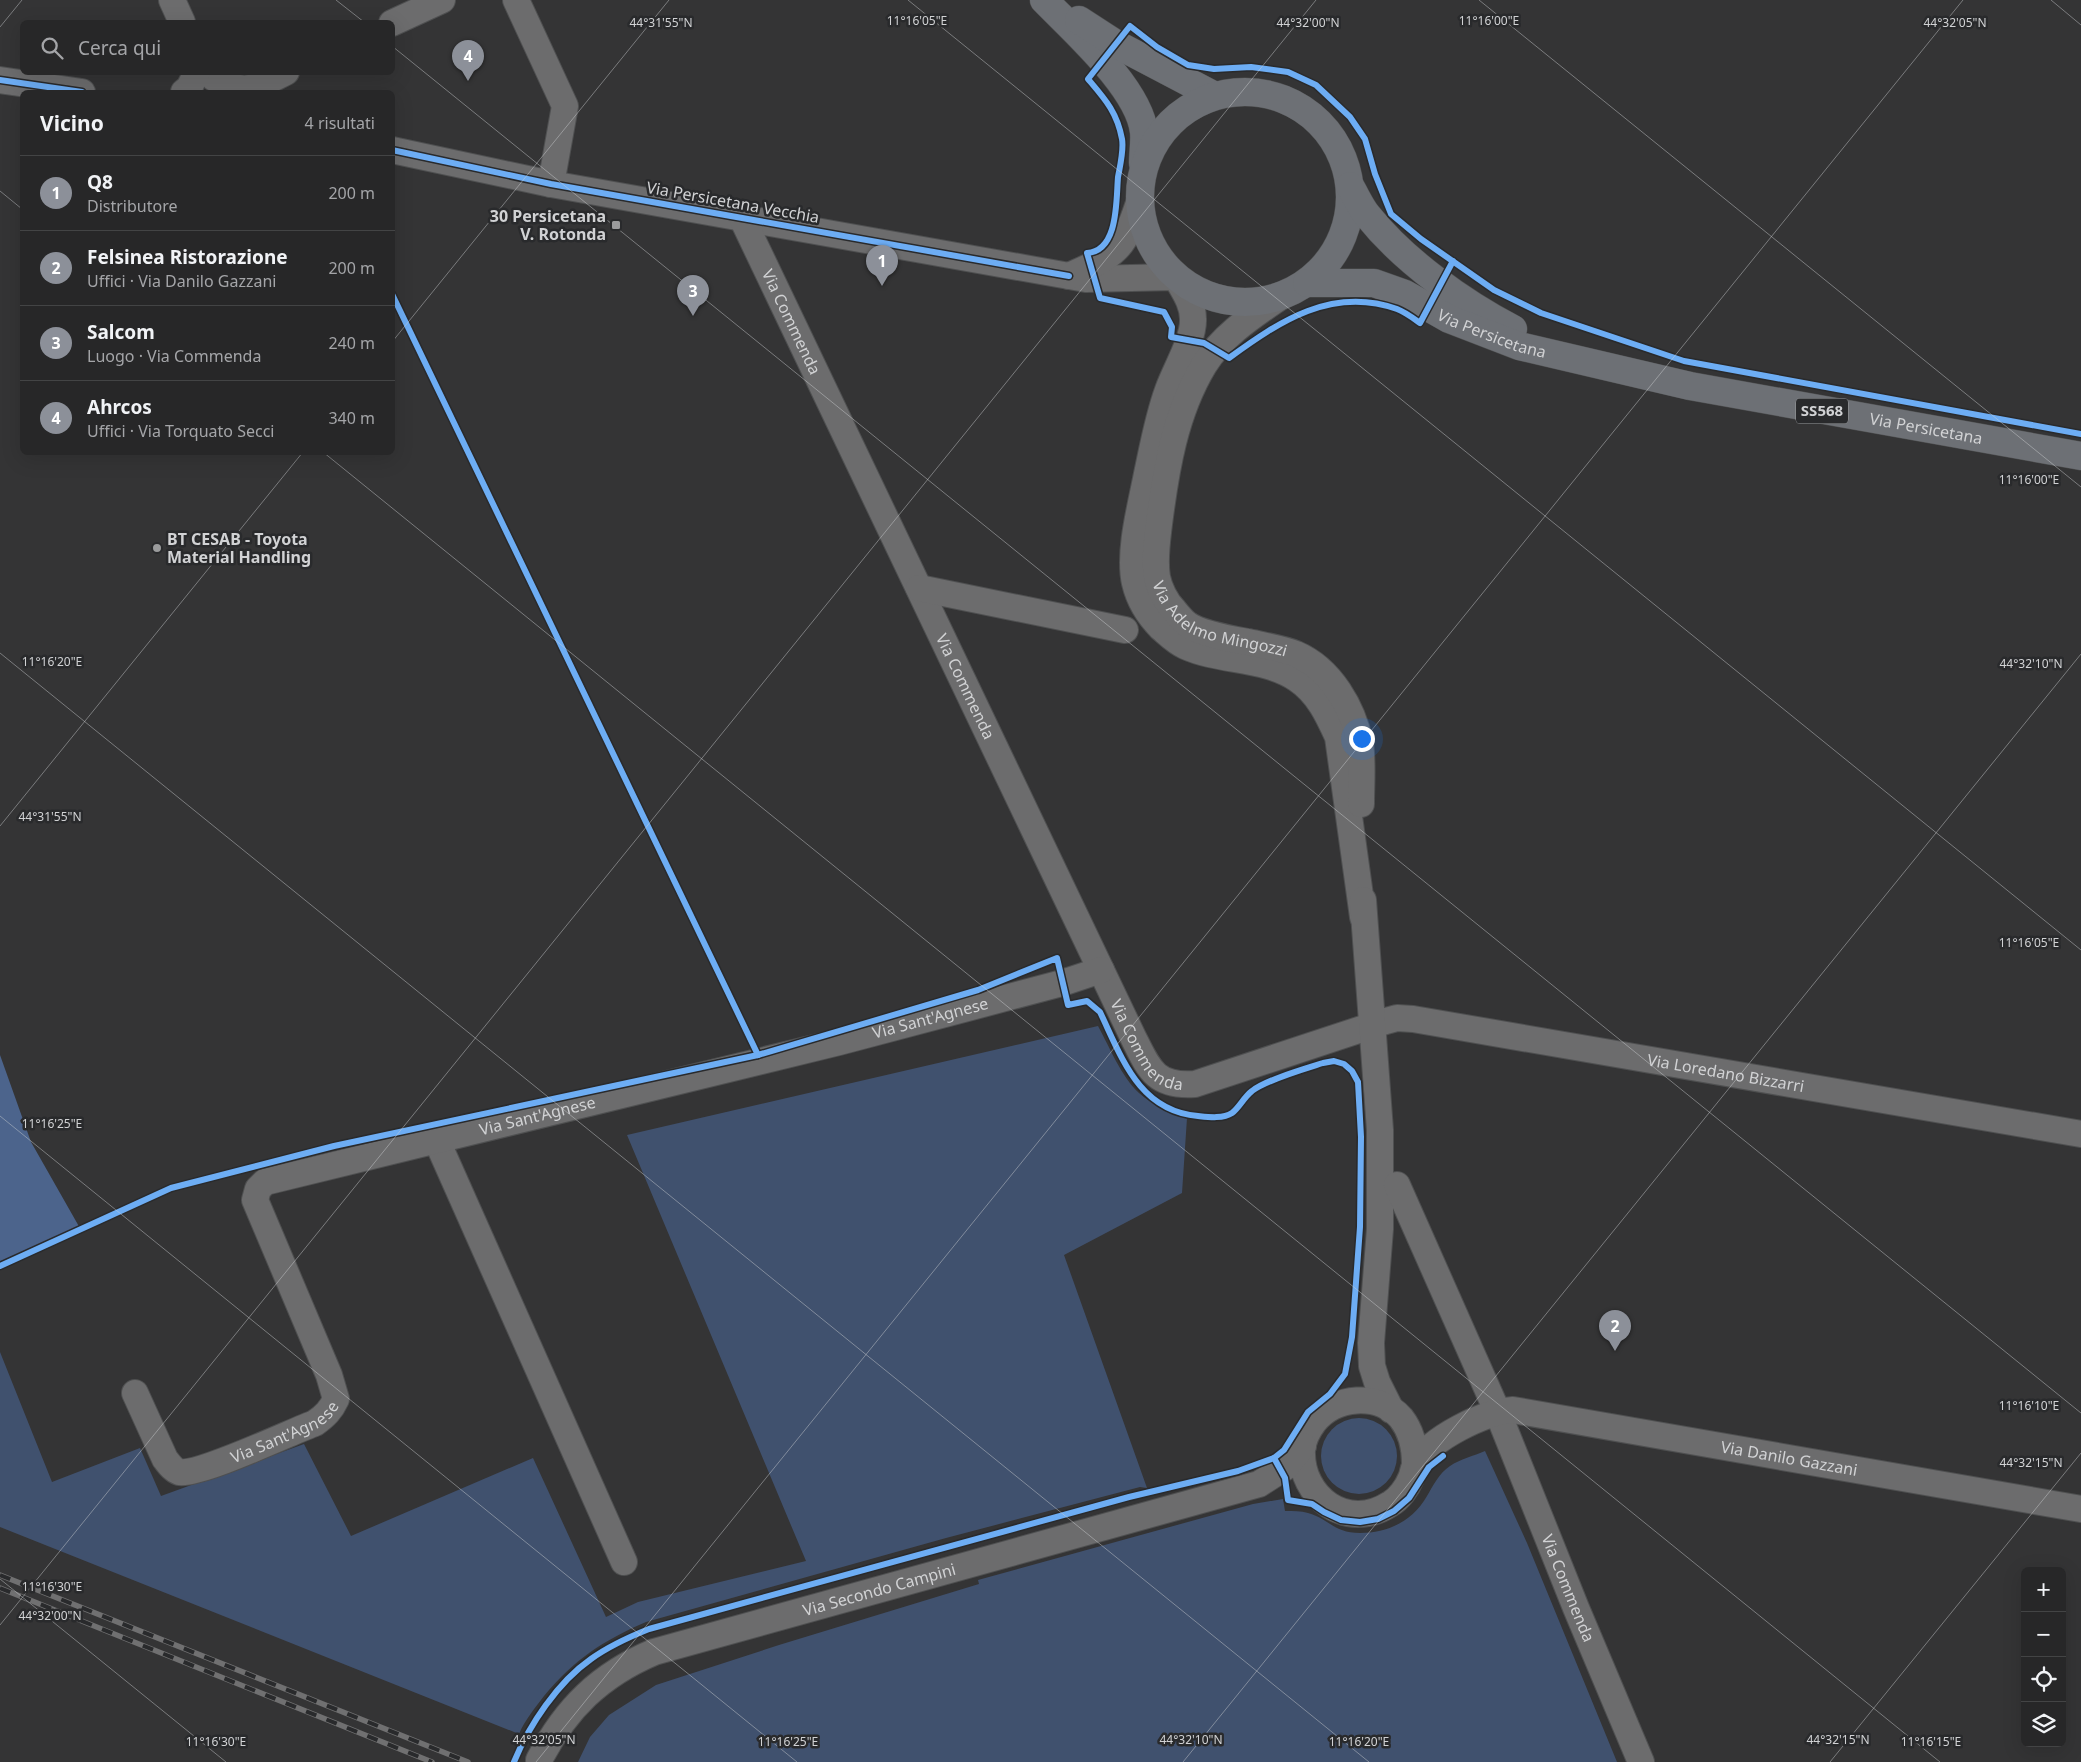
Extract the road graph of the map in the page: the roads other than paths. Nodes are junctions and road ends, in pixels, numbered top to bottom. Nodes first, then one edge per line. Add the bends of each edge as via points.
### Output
1 (172, 0) edge
2 (442, 0) edge
3 (516, 0) edge
4 (1046, 0) edge
5 (181, 20) edge
6 (395, 22) edge
7 (279, 75) edge
8 (210, 79) edge
9 (0, 80) edge
10 (68, 90) edge
11 (186, 90) edge
12 (1215, 96) junction
13 (395, 151) edge
14 (1143, 168) junction
15 (551, 184) junction
16 (1350, 186) junction
17 (1140, 202) junction
18 (742, 218) junction
19 (1069, 276) junction
20 (1176, 277) junction
21 (1307, 283) junction
22 (1280, 297) junction
23 (1565, 356) junction
24 (2081, 456) edge
25 (919, 588) junction
26 (1125, 630) dead end
27 (1363, 917) junction
28 (1101, 970) junction
29 (1372, 1026) junction
30 (2081, 1134) edge
31 (437, 1141) junction
32 (1397, 1185) dead end
33 (1371, 1343) junction
34 (135, 1393) dead end
35 (1333, 1406) junction
36 (1498, 1413) junction
37 (1395, 1414) junction
38 (1455, 1430) junction
39 (1302, 1446) junction
40 (1415, 1464) junction
41 (1259, 1484) junction
42 (1326, 1504) junction
43 (2081, 1509) edge
44 (624, 1562) dead end
45 (539, 1760) dead end
46 (1641, 1762) edge

1 - 5 street
2 - 6 street
3 - 15 street via 565,106
4 - 12 main road via 1116,44
4 - 14 main road via 1103,60 1134,104 1144,130
7 - 8 street via 248,89 237,89
8 - 11 street
9 - 10 street
12 - 14 main road via 1198,102 1170,123 1158,137
12 - 16 main road via 1248,91 1265,93 1289,101 1311,114 1334,139 1348,170
13 - 15 street, Via Persicetana Vecchia
14 - 17 main road
15 - 18 street, Via Persicetana Vecchia
16 - 21 main road via 1350,209 1336,251
16 - 23 main road, Via Persicetana / SS568 via 1367,216 1426,272 1482,313
17 - 19 street via 1124,239 1114,251
17 - 20 main road via 1150,244
18 - 19 street, Via Persicetana Vecchia
18 - 25 street, Via Commenda
19 - 20 street, Via Persicetana Vecchia via 1095,280
20 - 22 main road via 1191,288 1225,301 1253,303
20 - 27 street, Via Adelmo Mingozzi via 1190,301 1193,320 1185,351 1161,409 1138,517 1133,561 1135,582 1143,605 1153,620 1184,646 1286,672 1298,679 1318,700 1338,737
21 - 22 main road
21 - 23 main road, Via Persicetana / SS568 via 1374,284 1405,294 1479,332 1519,346
22 - 27 street, Via Adelmo Mingozzi via 1236,327 1206,363 1191,389 1174,435 1156,549 1157,577 1168,602 1187,624 1298,655 1327,676 1343,698 1360,744
23 - 24 main road, Via Persicetana / SS568 via 1690,386
25 - 26 street
25 - 28 street, Via Commenda
27 - 29 street, Via Adelmo Mingozzi
28 - 29 street, Via Commenda via 1147,1066 1160,1079 1178,1086 1218,1078
28 - 31 street, Via Sant'Agnese via 933,1018
29 - 30 street, Via Loredano Bizzarri via 1397,1018 1413,1019
29 - 33 street via 1380,1140 1380,1229
31 - 34 street, Via Sant'Agnese via 266,1182 258,1189 255,1200 334,1387 336,1398 326,1415 314,1423 207,1467 178,1472 166,1459
31 - 44 street
32 - 36 street, Via Commenda
33 - 35 street via 1358,1378
33 - 37 street via 1372,1366 1377,1382
35 - 37 street via 1362,1400 1377,1403
35 - 39 street via 1308,1430
36 - 38 street
36 - 43 street, Via Danilo Gazzani via 1513,1410 1544,1414
36 - 46 street, Via Commenda
37 - 38 street via 1430,1428
37 - 40 street via 1411,1436
38 - 40 street via 1434,1444
39 - 41 street, Via Secondo Campini via 1287,1466
39 - 42 street via 1306,1478
40 - 42 street via 1403,1493 1375,1511 1358,1514
41 - 42 street, Via Secondo Campini via 1292,1487
41 - 45 street, Via Secondo Campini via 654,1652 605,1678 584,1697 551,1737

